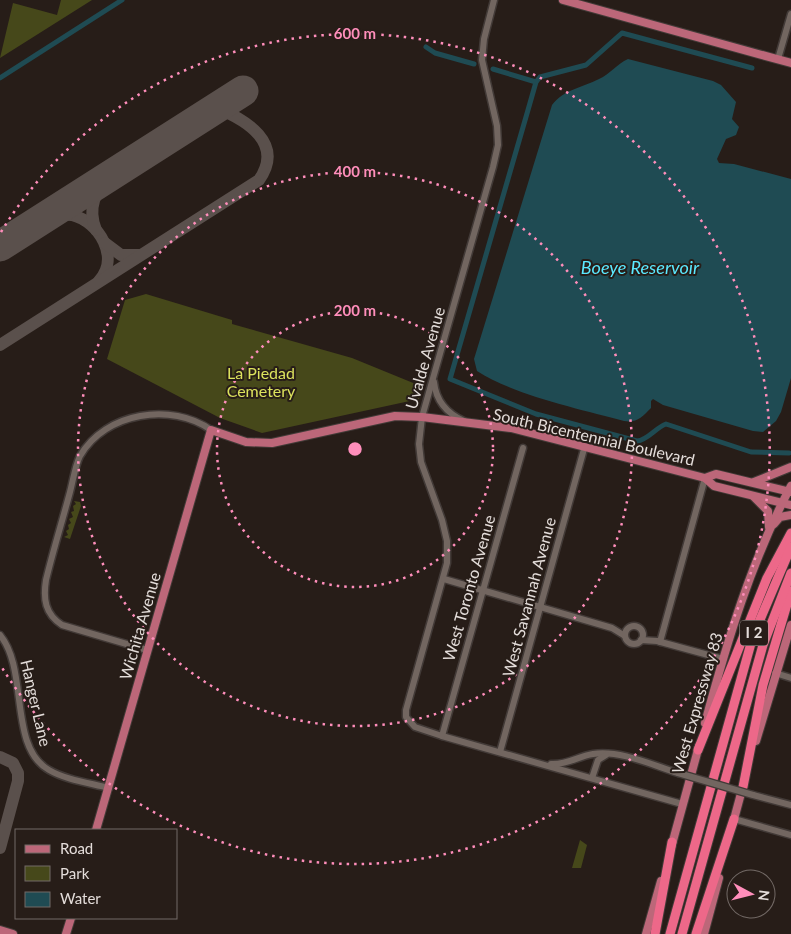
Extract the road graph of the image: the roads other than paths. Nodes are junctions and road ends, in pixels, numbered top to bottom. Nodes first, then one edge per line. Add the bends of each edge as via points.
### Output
1 (494, 0) edge
2 (563, 0) edge
3 (791, 14) edge
4 (778, 59) junction
5 (791, 63) edge
6 (434, 380) junction
7 (422, 417) junction
8 (467, 423) junction
9 (211, 430) junction
10 (523, 448) dead end
11 (584, 449) junction
12 (791, 467) edge
13 (705, 478) junction
14 (753, 483) junction
15 (790, 490) edge
16 (751, 494) junction
17 (782, 502) junction
18 (791, 505) edge
19 (791, 515) edge
20 (770, 528) junction
21 (791, 533) edge
22 (767, 537) junction
23 (791, 547) edge
24 (791, 573) edge
25 (444, 579) junction
26 (482, 591) junction
27 (791, 591) edge
28 (539, 608) junction
29 (791, 625) edge
30 (612, 628) junction
31 (628, 628) junction
32 (643, 633) junction
33 (0, 635) edge
34 (625, 636) junction
35 (641, 640) junction
36 (659, 642) junction
37 (148, 650) junction
38 (723, 659) junction
39 (775, 673) junction
40 (791, 678) edge
41 (442, 736) junction
42 (698, 750) junction
43 (500, 752) junction
44 (608, 754) junction
45 (535, 762) junction
46 (592, 778) junction
47 (743, 787) junction
48 (109, 788) junction
49 (682, 804) junction
50 (791, 805) edge
51 (734, 819) junction
52 (96, 829) edge
53 (791, 835) edge
54 (672, 842) junction
55 (71, 919) edge
56 (0, 930) edge
57 (13, 934) edge
58 (66, 934) edge
59 (646, 934) edge
60 (655, 934) edge
61 (670, 934) edge
62 (682, 934) edge
63 (696, 934) edge
64 (704, 934) edge

1 - 6 street, Uvalde Avenue via 482,60 497,126 498,146
2 - 4 main road
3 - 4 street
4 - 5 main road
6 - 7 street, Uvalde Avenue
6 - 8 street via 435,390 445,410
7 - 8 main road, South Bicentennial Boulevard
7 - 9 main road, South Bicentennial Boulevard via 395,416 272,442 246,442
7 - 25 street, Uvalde Avenue via 419,444 423,471 441,515 447,541
8 - 11 main road, South Bicentennial Boulevard via 511,428
9 - 37 main road, Wichita Avenue
9 - 37 street via 166,414 143,414 116,423 96,436 80,456 46,580 47,609 62,625
10 - 26 street, West Toronto Avenue
11 - 13 main road, South Bicentennial Boulevard
11 - 28 street, West Savannah Avenue
12 - 14 main road
13 - 14 main road, South Bicentennial Boulevard via 716,474
13 - 16 main road, South Bicentennial Boulevard via 714,486
13 - 36 street
14 - 15 main road, South Bicentennial Boulevard
15 - 17 main road, West Expressway 83
16 - 17 main road, South Bicentennial Boulevard
16 - 22 main road via 768,511
17 - 18 main road, South Bicentennial Boulevard
17 - 20 main road, West Expressway 83
19 - 20 main road via 780,517
20 - 22 main road, West Expressway 83
21 - 42 highway via 763,586
22 - 38 main road, West Expressway 83 via 744,593
23 - 61 highway, I 2 via 753,636
24 - 62 highway, I 2 via 763,645
25 - 26 street
25 - 41 street, Uvalde Avenue via 406,710 408,722
26 - 28 street
26 - 41 street, West Toronto Avenue
27 - 47 highway via 763,685
28 - 30 street
28 - 43 street, West Savannah Avenue
29 - 39 main road
30 - 31 street
30 - 34 street
31 - 32 street via 637,626
31 - 34 street
32 - 35 street
32 - 36 street
33 - 48 street, Hanger Lane via 13,661 26,736 34,757 50,771
34 - 35 street via 631,643
35 - 36 street
36 - 38 street
37 - 48 main road, Wichita Avenue
38 - 42 main road, West Expressway 83
39 - 40 street
39 - 47 main road
41 - 43 street
42 - 49 main road, West Expressway 83
43 - 45 street
44 - 45 street via 592,754 566,764
44 - 46 street via 598,760
44 - 50 street, bridge
45 - 46 street
46 - 49 street
47 - 51 main road
48 - 52 main road, Wichita Avenue
49 - 54 main road, West Expressway 83
51 - 53 street
51 - 63 highway
51 - 64 main road
54 - 59 main road, West Expressway 83
54 - 60 highway
55 - 58 main road
56 - 57 main road

